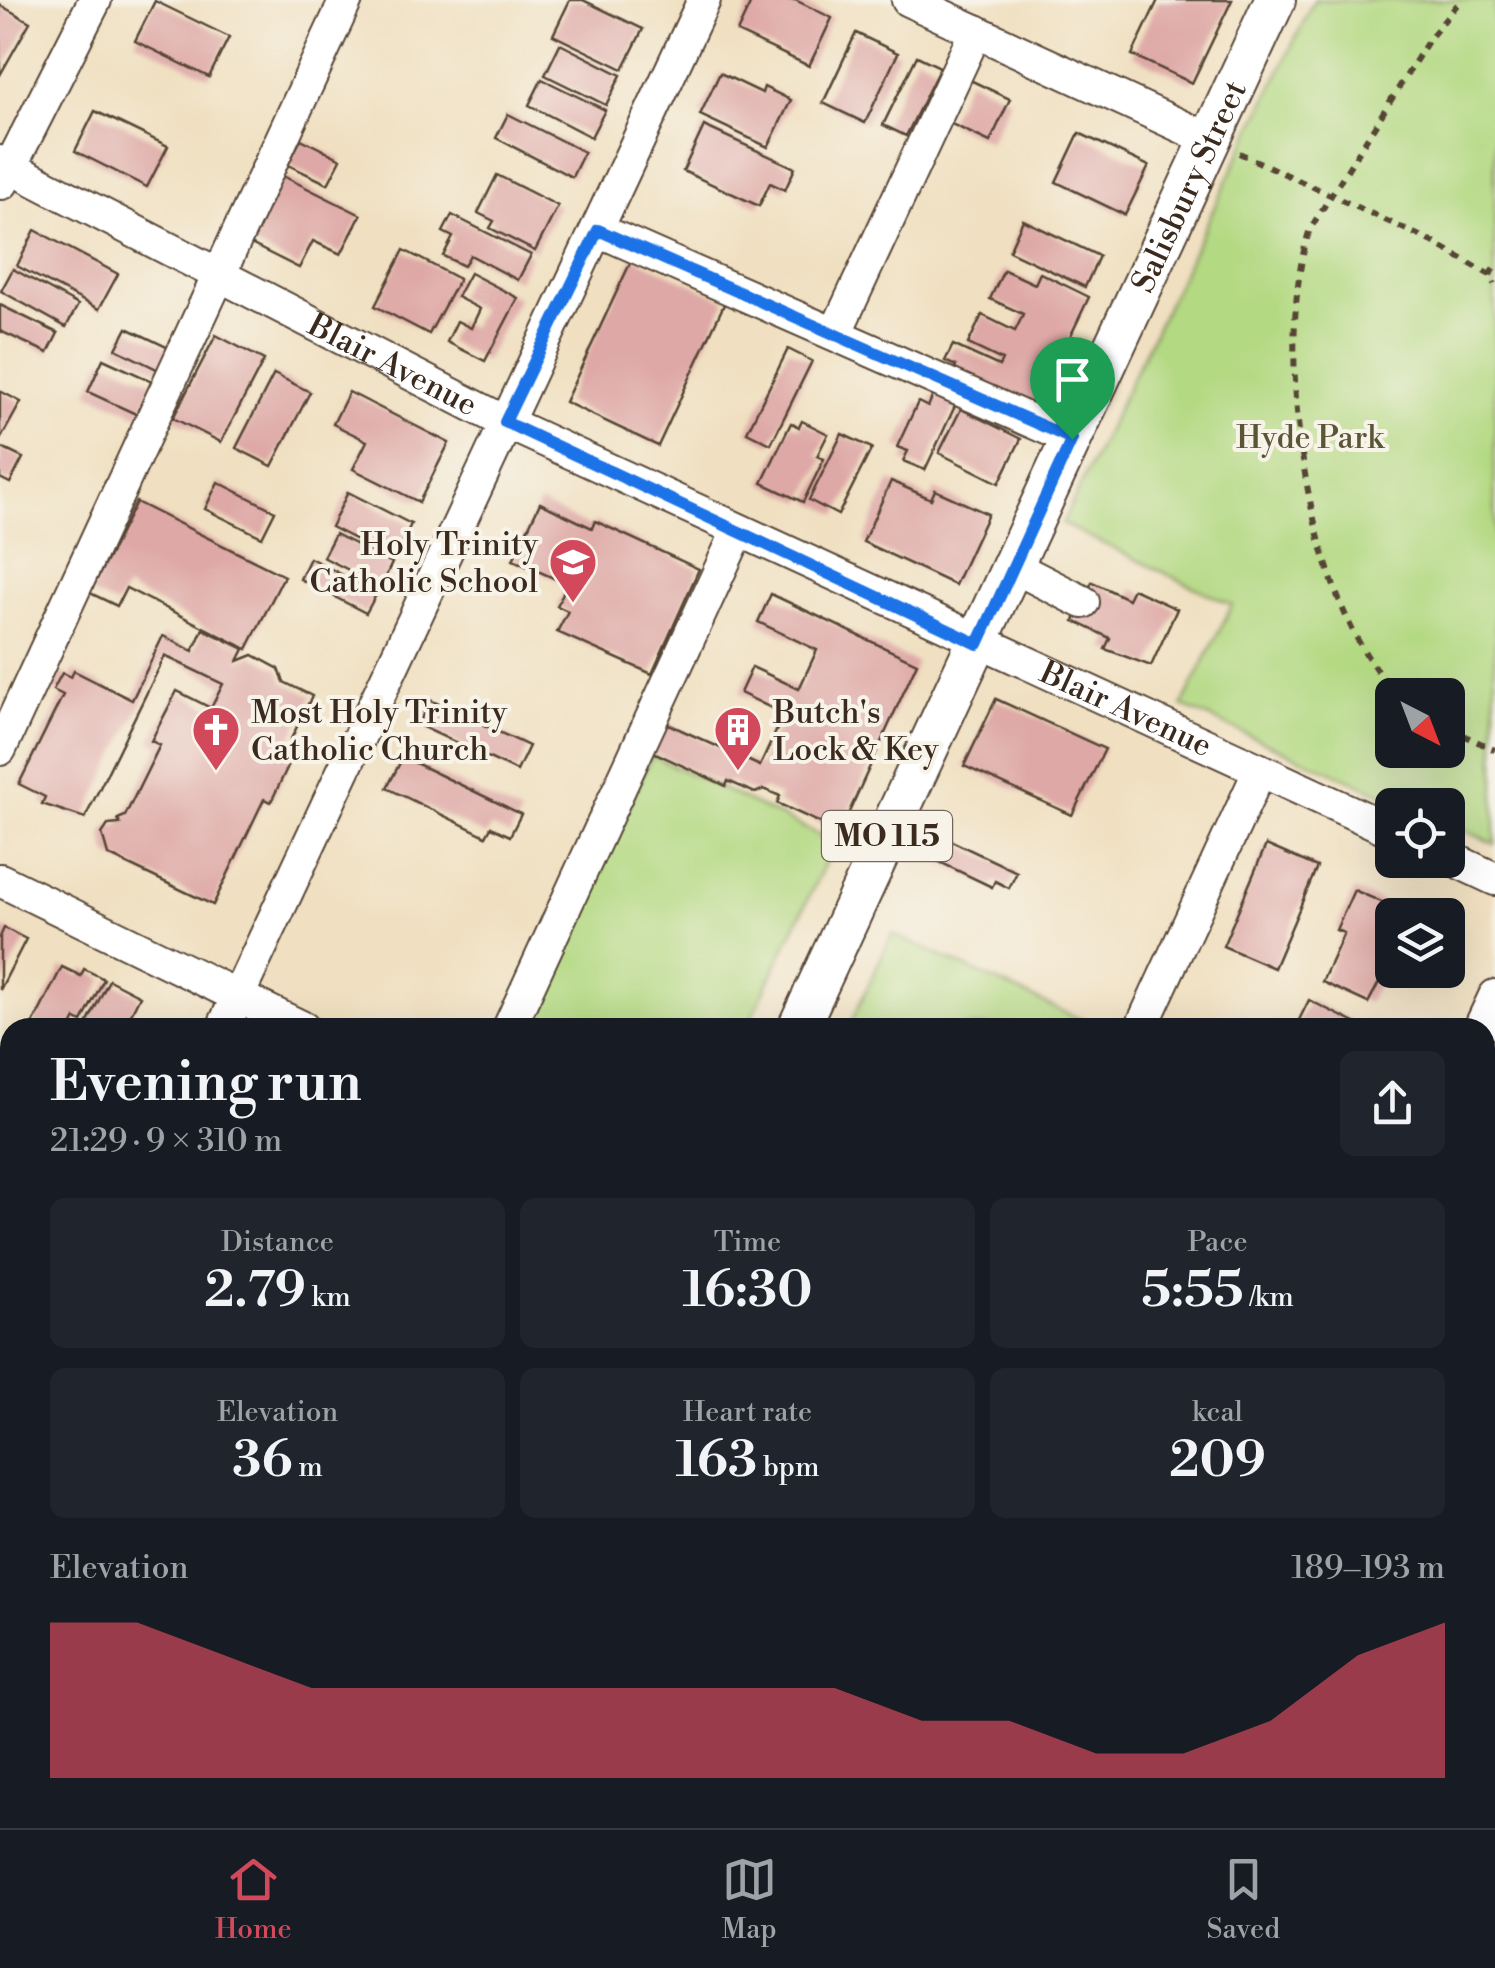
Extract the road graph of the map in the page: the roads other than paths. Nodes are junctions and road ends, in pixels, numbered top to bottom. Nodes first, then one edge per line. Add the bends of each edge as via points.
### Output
1 (95, 0) edge
2 (346, 0) edge
3 (704, 0) edge
4 (908, 0) edge
5 (1276, 0) edge
6 (976, 31) junction
7 (1210, 140) junction
8 (3, 172) edge
9 (598, 230) junction
10 (222, 276) junction
11 (836, 334) junction
12 (505, 422) junction
13 (1072, 439) junction
14 (738, 532) junction
15 (1014, 567) junction
16 (1083, 602) dead end
17 (978, 644) junction
18 (0, 749) edge
19 (1260, 770) junction
20 (1375, 823) edge
21 (1465, 865) edge
22 (1495, 879) edge
23 (0, 880) edge
24 (238, 997) junction
25 (229, 1018) edge
26 (282, 1018) edge
27 (514, 1018) edge
28 (803, 1018) edge
29 (1145, 1018) edge

1 - 8 street
2 - 10 street
3 - 9 street
4 - 6 street
5 - 7 main road, Salisbury Street / MO 115
6 - 7 street
6 - 11 street
7 - 13 main road, Salisbury Street / MO 115
8 - 10 street, Blair Avenue
9 - 11 street
9 - 12 street
10 - 12 street, Blair Avenue
10 - 18 street
11 - 13 street
12 - 14 street, Blair Avenue
12 - 24 street
13 - 15 main road, Salisbury Street / MO 115
14 - 17 street, Blair Avenue
14 - 27 street
15 - 16 street
15 - 17 main road, Salisbury Street / MO 115
17 - 19 street, Blair Avenue
17 - 28 main road, Salisbury Street / MO 115
19 - 20 street, Blair Avenue
19 - 29 street
21 - 22 street
23 - 24 street
24 - 25 street
24 - 26 street

